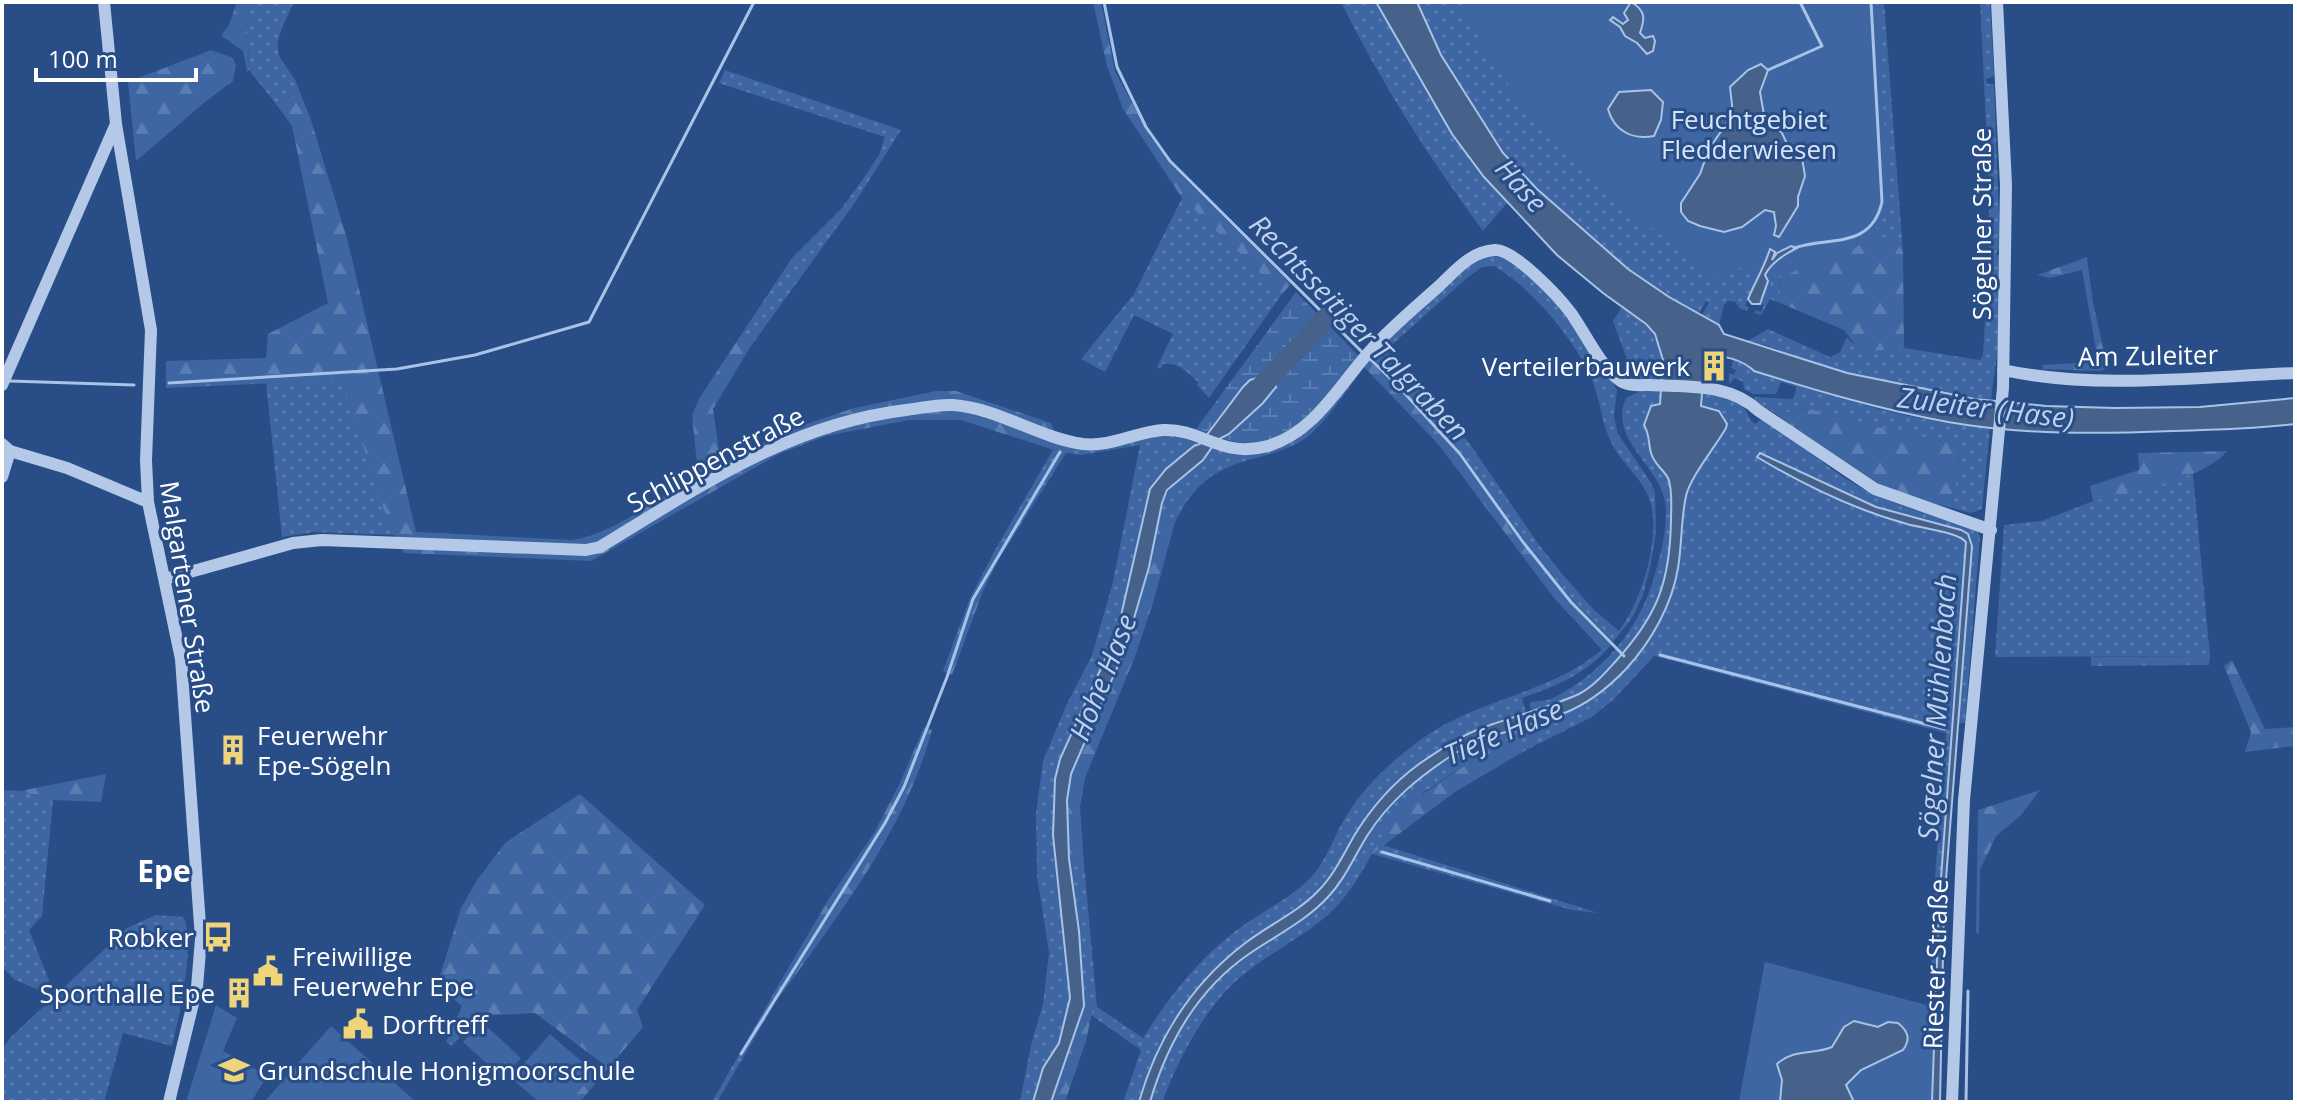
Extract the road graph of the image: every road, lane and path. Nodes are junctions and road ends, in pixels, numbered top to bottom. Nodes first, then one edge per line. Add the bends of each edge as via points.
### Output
1 (104, 2) edge
2 (1997, 2) edge
3 (116, 124) junction
4 (2003, 370) junction
5 (2295, 373) edge
6 (4, 381) edge
7 (1997, 445) joint
8 (6, 448) edge
9 (2, 477) edge
10 (148, 502) junction
11 (1991, 530) junction
12 (165, 579) junction
13 (169, 1102) edge
14 (1952, 1102) edge

1 - 3 street, Malgartener Straße
2 - 4 street, Sögelner Straße via 2006,185
3 - 6 street
3 - 10 street, Malgartener Straße via 151,330
4 - 5 street, Am Zuleiter via 2109,381
4 - 7 street, Sögelner Straße
7 - 11 street, Riester Straße
8 - 9 street
8 - 10 street
10 - 12 street, Malgartener Straße
11 - 12 street, Schlippenstraße via 1875,489 1748,400 1720,389 1626,384 1569,310 1517,259 1492,250 1466,261 1372,348 1316,416 1269,446 1244,450 1161,430 1092,444 955,405 876,413 777,445 600,547 322,540 293,543
11 - 14 street, Riester Straße via 1964,800
12 - 13 street, Malgartener Straße via 181,659 201,939 197,987

